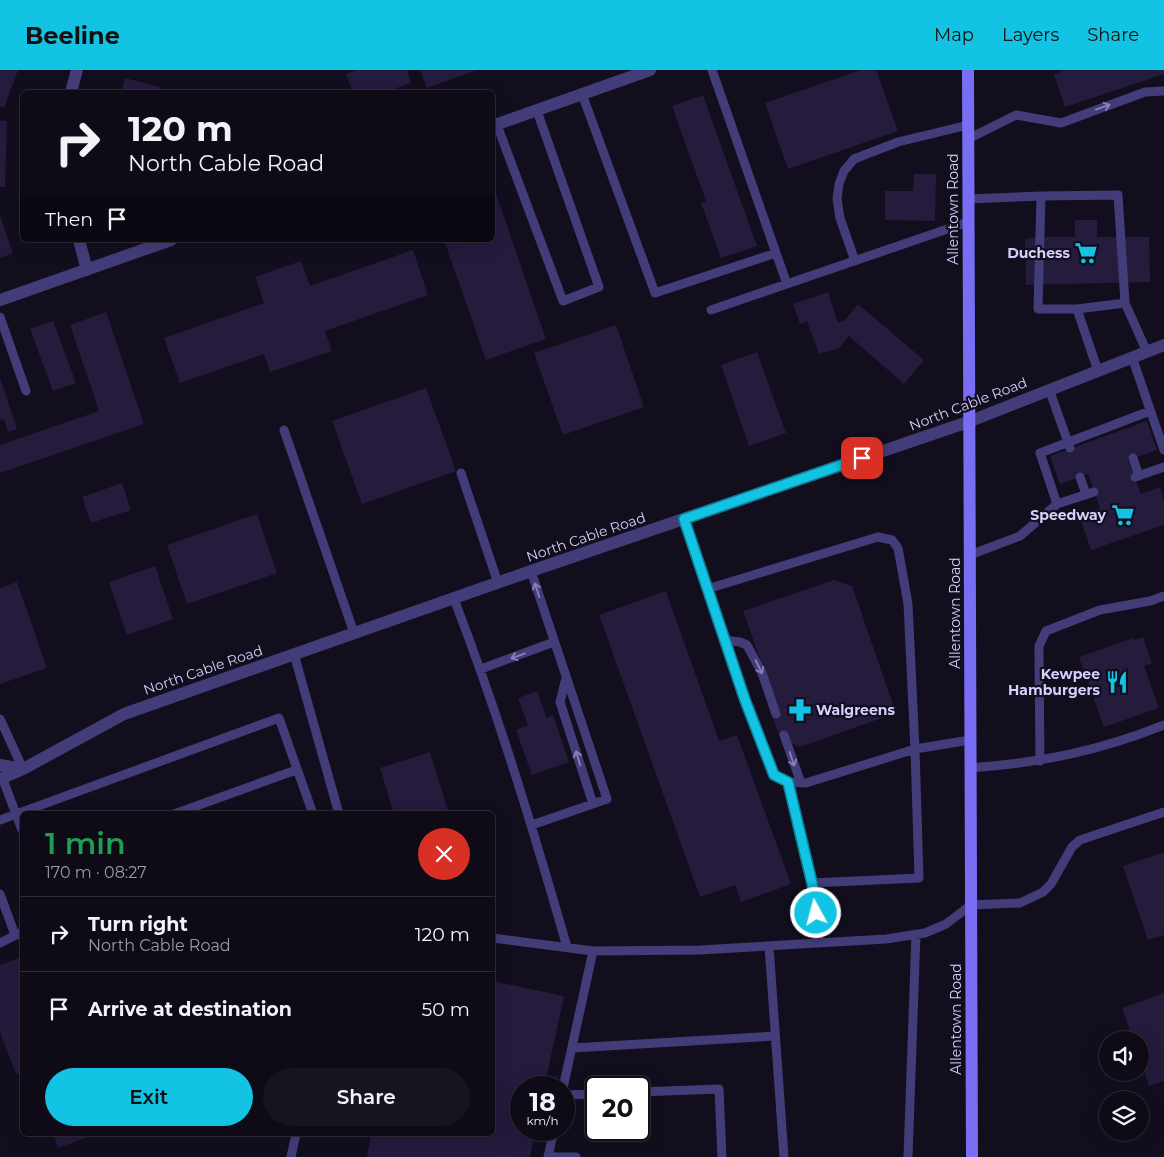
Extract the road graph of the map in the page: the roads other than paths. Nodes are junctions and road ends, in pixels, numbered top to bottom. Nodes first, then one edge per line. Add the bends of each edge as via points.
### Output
1 (77, 70) edge
2 (650, 70) edge
3 (712, 70) edge
4 (968, 70) edge
5 (72, 90) edge
6 (1164, 91) edge
7 (582, 94) junction
8 (536, 110) junction
9 (495, 125) edge
10 (968, 125) junction
11 (968, 139) junction
12 (1041, 196) junction
13 (968, 199) junction
14 (968, 222) junction
15 (79, 242) edge
16 (165, 242) edge
17 (776, 253) junction
18 (855, 261) junction
19 (87, 270) junction
20 (787, 284) junction
21 (0, 300) edge
22 (1125, 303) junction
23 (1077, 308) junction
24 (711, 310) dead end
25 (0, 317) edge
26 (1164, 345) edge
27 (1147, 352) junction
28 (1132, 357) junction
29 (1098, 371) junction
30 (1049, 389) junction
31 (26, 391) dead end
32 (1150, 411) junction
33 (968, 422) junction
34 (284, 430) dead end
35 (1069, 445) junction
36 (1164, 450) edge
37 (1133, 458) dead end
38 (1164, 467) edge
39 (461, 473) dead end
40 (1080, 477) dead end
41 (1057, 504) junction
42 (684, 519) junction
43 (970, 555) junction
44 (531, 571) junction
45 (498, 584) junction
46 (707, 589) junction
47 (1164, 596) edge
48 (454, 598) junction
49 (354, 633) junction
50 (724, 640) junction
51 (554, 642) junction
52 (294, 654) junction
53 (481, 669) junction
54 (566, 678) junction
55 (776, 714) dead end
56 (0, 719) edge
57 (1164, 725) edge
58 (784, 736) dead end
59 (970, 740) junction
60 (916, 749) junction
61 (1040, 761) junction
62 (23, 768) junction
63 (970, 768) junction
64 (296, 770) junction
65 (1, 774) edge
66 (788, 782) junction
67 (801, 783) junction
68 (592, 804) junction
69 (22, 811) edge
70 (182, 811) edge
71 (312, 811) edge
72 (338, 811) edge
73 (20, 812) edge
74 (1164, 812) edge
75 (16, 813) junction
76 (0, 820) edge
77 (20, 824) edge
78 (532, 825) junction
79 (812, 883) junction
80 (0, 894) edge
81 (971, 905) junction
82 (19, 933) edge
83 (916, 934) junction
84 (495, 938) edge
85 (0, 943) edge
86 (819, 943) junction
87 (769, 946) junction
88 (567, 947) junction
89 (593, 951) junction
90 (775, 1036) junction
91 (572, 1048) junction
92 (566, 1076) edge
93 (650, 1092) edge
94 (296, 1136) edge
95 (552, 1141) edge
96 (291, 1157) edge
97 (548, 1157) edge
98 (576, 1157) edge
99 (722, 1157) edge
100 (784, 1157) edge
101 (908, 1157) edge
102 (972, 1157) edge

1 - 5 street
2 - 7 street
3 - 17 lane
4 - 10 main road, Allentown Road
11 -> 6 lane via 1016,115 1061,123 1145,92
7 - 8 street
7 - 17 lane via 654,293
8 - 9 street
8 - 9 lane via 599,287 563,301
10 - 11 main road, Allentown Road
10 - 18 lane via 898,142 854,159 844,170 839,184 840,218
11 - 13 main road, Allentown Road
12 - 13 lane
12 - 22 lane via 1118,195
12 - 23 lane via 1038,309
13 - 14 main road, Allentown Road
14 - 18 lane
14 - 33 main road, Allentown Road
15 - 19 street
16 - 19 street
17 - 20 lane
18 - 20 lane
19 - 21 street
20 - 24 lane
22 - 23 lane
22 - 27 lane
23 - 29 lane
25 - 31 lane
26 - 27 street, North Cable Road
27 - 28 street, North Cable Road
28 - 29 street, North Cable Road
28 - 32 lane
29 - 30 street, North Cable Road
30 - 33 street, North Cable Road
30 - 35 lane
32 - 35 lane via 1122,426
32 - 36 lane
33 - 42 street, North Cable Road
33 - 43 main road, Allentown Road
34 - 49 lane
35 - 41 lane via 1040,453
37 - 38 lane via 1137,477
39 - 45 lane
40 - 41 lane via 1090,493
41 - 43 lane via 1020,536
42 - 44 street, North Cable Road
42 - 46 lane
43 - 59 main road, Allentown Road
44 - 45 street, North Cable Road
51 -> 44 lane
45 - 48 street, North Cable Road
46 - 50 lane
46 - 60 lane via 878,537 892,540 898,548 908,604
47 - 61 lane via 1100,610 1046,631 1039,646
48 - 49 street, North Cable Road
48 - 53 lane
49 - 52 street, North Cable Road
50 -> 55 lane via 747,645 762,673
50 - 66 lane via 774,775
51 -> 53 lane
51 - 54 lane
52 - 62 street, North Cable Road via 124,714
52 - 72 lane
53 - 78 lane
68 -> 54 lane via 560,702
54 - 68 lane via 607,799
56 - 62 lane
57 - 61 lane via 1089,750
58 -> 67 lane
59 - 60 lane
59 - 63 main road, Allentown Road
60 - 67 lane
60 - 79 lane via 919,878
61 - 63 lane
62 - 65 street
63 - 81 main road, Allentown Road
64 - 69 lane via 278,718
64 - 70 lane
64 - 71 lane
65 - 75 lane
66 - 67 lane
66 - 79 lane
68 - 78 lane
73 - 75 lane
74 - 81 lane via 1080,840 1072,847 1051,884 1020,904
75 - 76 lane
75 - 77 lane
78 - 88 lane
79 - 86 lane
80 - 82 lane
81 - 83 lane via 946,924
81 - 102 main road, Allentown Road
82 - 85 lane
83 - 86 lane
83 - 101 lane
84 - 88 lane
86 - 87 lane
87 - 89 lane
87 - 90 lane
88 - 89 lane
89 - 91 lane
90 - 91 lane
90 - 100 lane
91 - 92 lane
93 - 99 lane via 719,1089
94 - 96 lane
95 - 97 lane
97 - 98 lane

